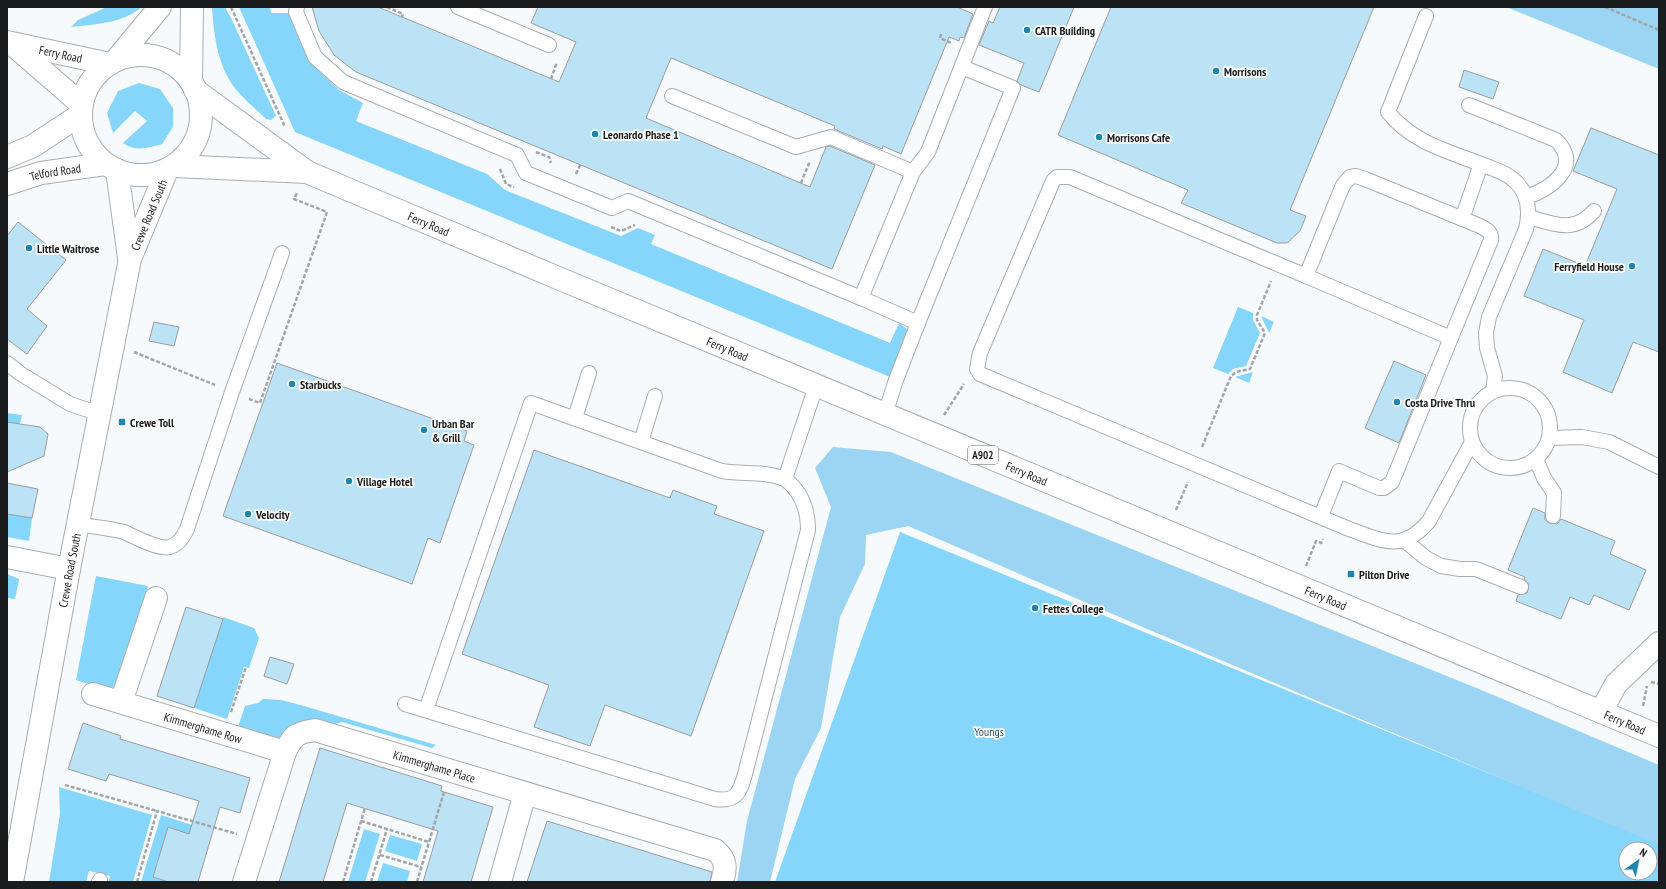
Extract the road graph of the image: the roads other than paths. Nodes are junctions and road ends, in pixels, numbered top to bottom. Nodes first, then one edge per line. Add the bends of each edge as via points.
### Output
1 (160, 7) edge
2 (192, 7) edge
3 (297, 7) edge
4 (458, 7) edge
5 (985, 7) edge
6 (1426, 16) dead end
7 (9, 43) edge
8 (549, 45) dead end
9 (113, 62) junction
10 (962, 67) junction
11 (193, 86) junction
12 (672, 96) dead end
13 (1469, 105) dead end
14 (81, 110) junction
15 (7, 156) edge
16 (1482, 164) junction
17 (111, 167) junction
18 (170, 168) junction
19 (307, 172) junction
20 (913, 172) junction
21 (7, 184) edge
22 (1526, 196) junction
23 (1594, 211) dead end
24 (1529, 217) junction
25 (1462, 218) junction
26 (282, 253) dead end
27 (130, 260) junction
28 (1306, 276) junction
29 (861, 298) junction
30 (918, 323) junction
31 (1451, 338) junction
32 (7, 363) edge
33 (589, 373) dead end
34 (816, 386) junction
35 (1493, 391) junction
36 (655, 396) dead end
37 (100, 414) junction
38 (884, 414) junction
39 (574, 418) junction
40 (1549, 438) junction
41 (641, 442) junction
42 (1472, 442) junction
43 (1536, 460) junction
44 (1659, 467) edge
45 (785, 479) junction
46 (1553, 516) dead end
47 (1323, 518) junction
48 (78, 524) junction
49 (1405, 541) junction
50 (7, 557) edge
51 (69, 569) junction
52 (1521, 587) dead end
53 (156, 598) dead end
54 (1659, 643) edge
55 (93, 694) dead end
56 (121, 702) junction
57 (405, 704) dead end
58 (426, 710) junction
59 (1601, 712) junction
60 (1659, 736) edge
61 (285, 752) junction
62 (525, 793) junction
63 (12, 882) edge
64 (244, 882) edge
65 (500, 882) edge
66 (722, 882) edge

1 - 9 main road
2 - 11 main road
3 - 29 lane via 296,12 315,57 343,82 517,155 526,173 612,208 628,201
4 - 8 lane
5 - 10 lane
6 - 16 lane via 1388,112 1397,124 1413,136
7 - 9 main road, Ferry Road
7 - 14 main road, Ferry Road
9 - 11 main road via 130,56 158,58 182,71
9 - 14 main road via 99,71 91,81 85,92
10 - 20 lane via 928,152
10 - 30 lane via 1014,88
11 - 18 main road via 200,103 199,132 185,156
11 - 19 main road, Ferry Road
12 - 20 lane via 796,147 831,137
13 - 22 lane via 1556,140 1563,147 1566,164 1562,173 1548,188
14 - 15 main road via 33,146
14 - 17 main road via 82,129 87,142 95,154
16 - 22 lane via 1506,174
16 - 25 lane
17 - 18 main road via 142,176
17 - 21 main road, Telford Road via 41,173
17 - 27 main road, Crewe Road South
18 - 19 main road, Ferry Road
18 - 27 main road, Crewe Road South
19 - 34 main road, Ferry Road / A902
20 - 29 lane
22 - 24 lane
23 - 24 lane via 1581,223 1569,226
24 - 35 lane via 1489,317 1486,333 1487,348 1495,376
25 - 28 lane via 1365,179 1350,177 1343,185
25 - 31 lane via 1487,229 1492,237
26 - 48 lane via 186,529 178,543 162,547 122,532
27 - 37 main road, Crewe Road South
28 - 31 lane
28 - 47 lane via 1070,177 1057,177 1053,181 980,353 977,369 980,374
29 - 30 lane
30 - 38 lane
31 - 47 lane via 1392,482 1380,488 1339,471
32 - 37 lane via 70,404
33 - 39 lane
34 - 38 main road, Ferry Road / A902
34 - 45 lane
35 - 40 lane via 1518,388 1531,393 1547,413 1550,425
35 - 42 lane via 1480,400 1472,412 1469,427
36 - 41 lane
37 - 48 main road, Crewe Road South
38 - 59 main road, Ferry Road / A902
39 - 41 lane
39 - 58 lane via 531,403
40 - 43 lane
40 - 44 lane via 1582,437 1609,442
41 - 45 lane via 722,471 762,473
42 - 43 lane via 1479,455 1500,468 1513,469
42 - 49 lane via 1429,521 1422,530
43 - 46 lane via 1554,493
45 - 58 lane via 797,490 804,502 808,530 745,774 736,796 715,799
47 - 49 lane via 1383,541
48 - 51 main road, Crewe Road South
49 - 52 lane via 1441,566 1476,569
50 - 51 main road
51 - 63 main road, Crewe Road South
53 - 56 main road
54 - 59 main road via 1616,684
55 - 56 main road, Kimmerghame Row
56 - 61 main road, Kimmerghame Row
57 - 58 lane
59 - 60 main road, Ferry Road / A902
61 - 62 main road, Kimmerghame Place via 292,737 314,730
61 - 64 main road, Kimmerghame Place
62 - 65 main road
62 - 66 main road, Kimmerghame Place via 715,850 722,856 726,869

